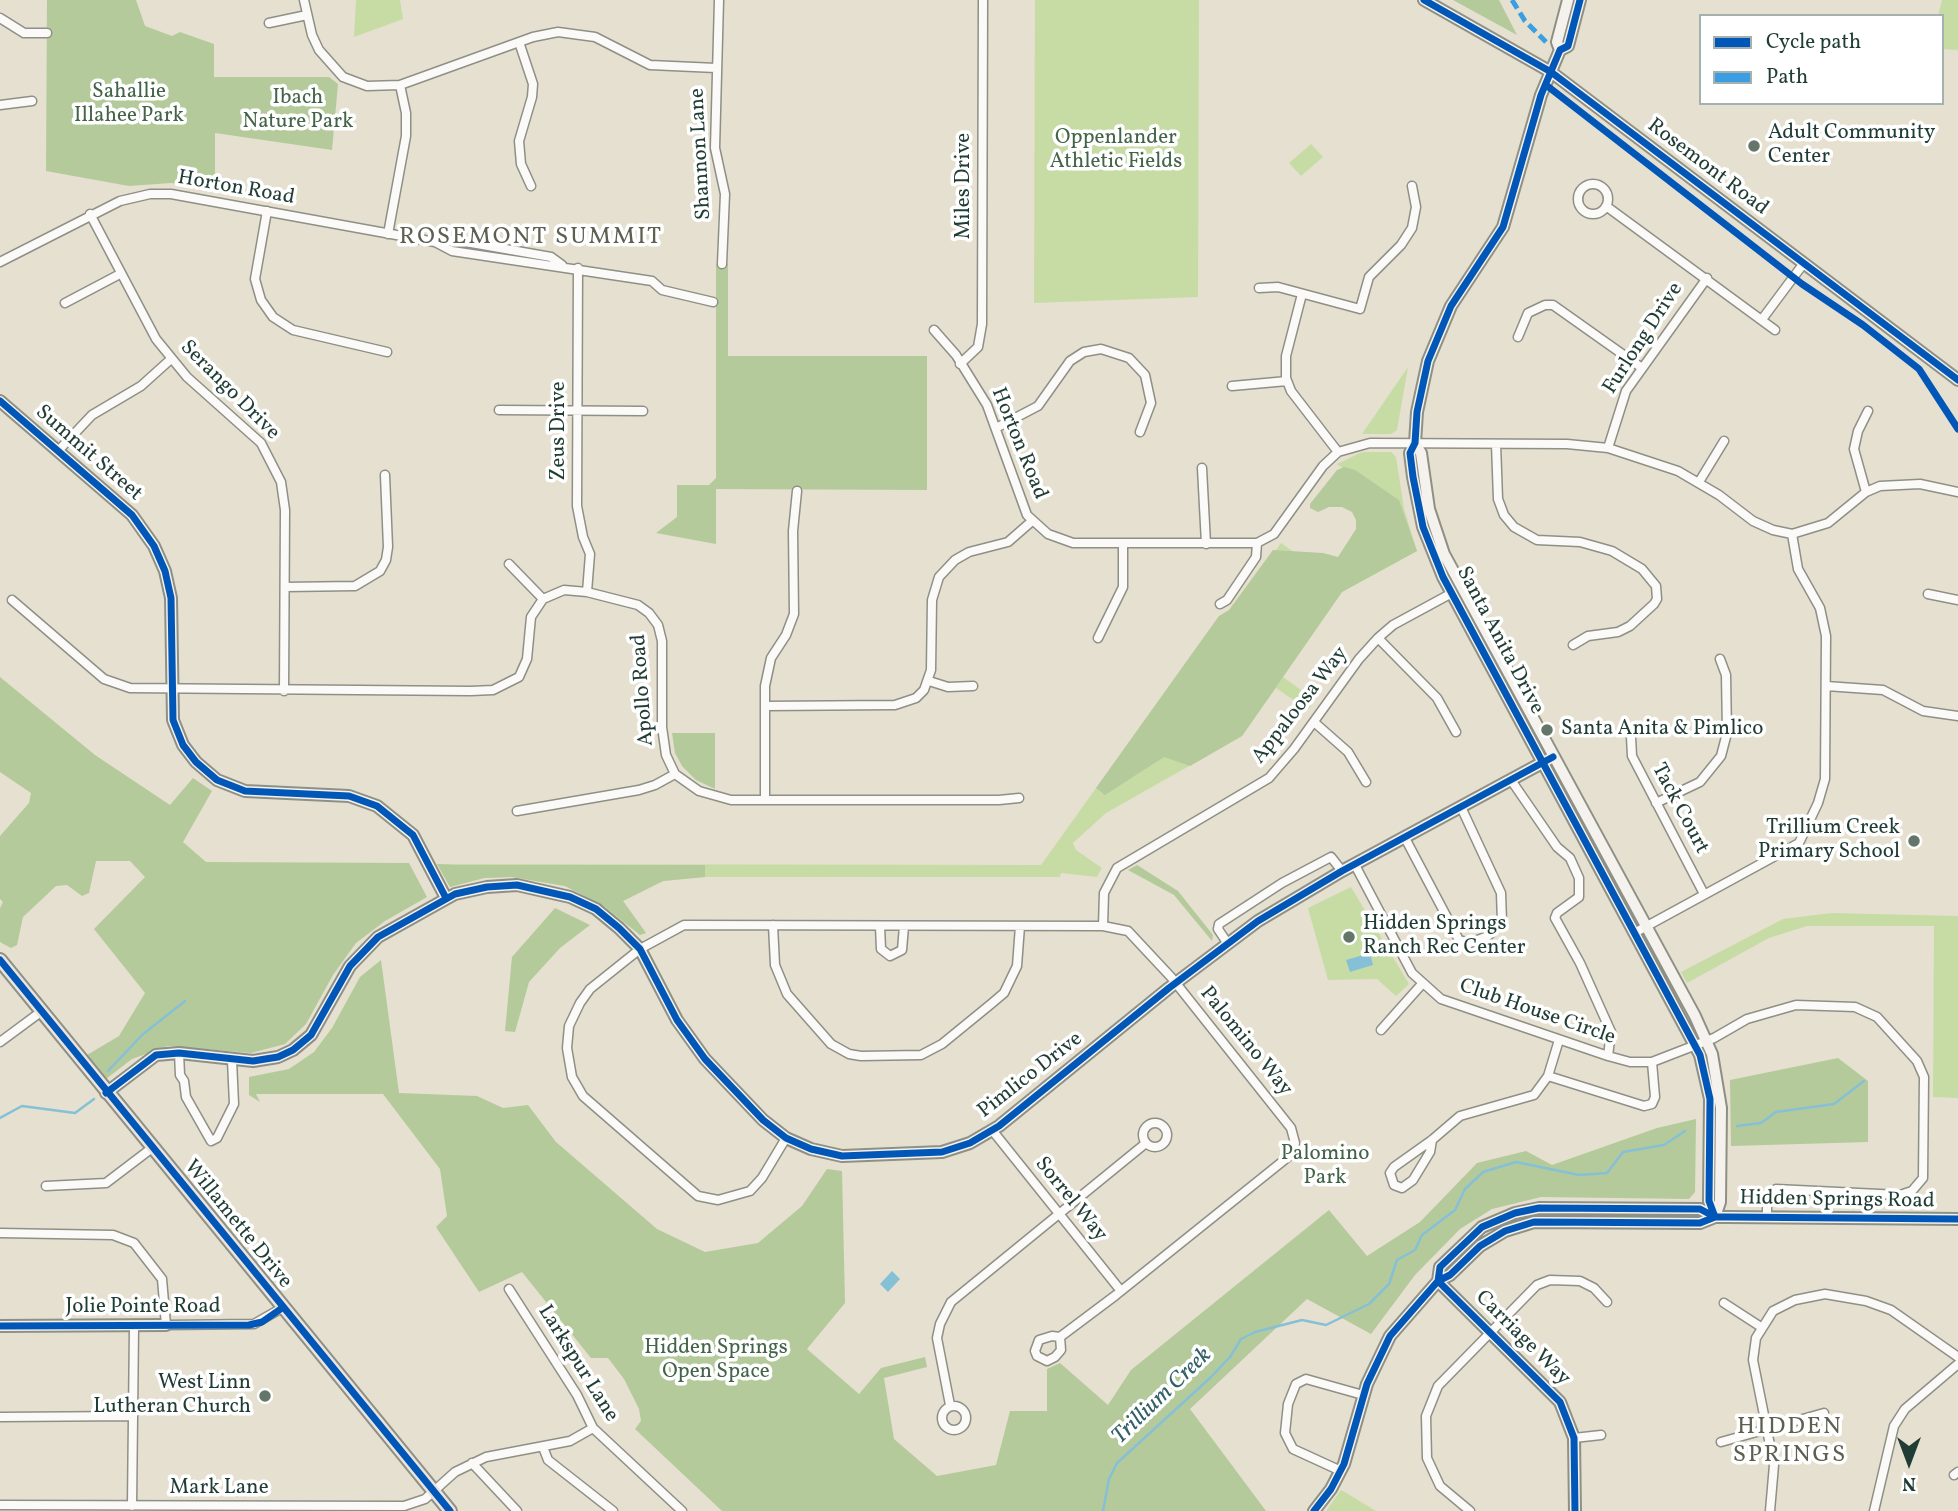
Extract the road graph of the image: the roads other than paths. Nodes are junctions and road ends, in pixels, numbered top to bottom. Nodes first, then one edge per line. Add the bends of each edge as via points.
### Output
1 (304, 0) edge
2 (719, 0) edge
3 (983, 0) edge
4 (1424, 0) edge
5 (1568, 0) edge
6 (1580, 0) edge
7 (307, 15) junction
8 (0, 18) edge
9 (269, 23) dead end
10 (47, 33) dead end
11 (519, 42) junction
12 (1560, 50) junction
13 (716, 68) junction
14 (1551, 72) junction
15 (400, 85) junction
16 (32, 101) dead end
17 (0, 105) edge
18 (531, 186) dead end
19 (1412, 186) dead end
20 (1606, 206) dead end
21 (267, 211) junction
22 (90, 214) junction
23 (388, 234) junction
24 (0, 262) edge
25 (1804, 263) junction
26 (722, 264) dead end
27 (578, 268) junction
28 (120, 274) junction
29 (1707, 278) junction
30 (1259, 288) dead end
31 (1302, 293) junction
32 (713, 302) dead end
33 (65, 303) dead end
34 (1763, 318) junction
35 (934, 330) dead end
36 (1776, 330) dead end
37 (1518, 337) dead end
38 (387, 352) dead end
39 (171, 359) junction
40 (960, 364) junction
41 (1642, 368) junction
42 (1958, 380) edge
43 (1287, 382) junction
44 (1232, 386) dead end
45 (0, 401) edge
46 (499, 410) dead end
47 (577, 410) junction
48 (643, 411) dead end
49 (1868, 411) dead end
50 (996, 428) junction
51 (1140, 432) dead end
52 (1724, 441) dead end
53 (1415, 443) junction
54 (1496, 444) junction
55 (1608, 448) junction
56 (58, 451) junction
57 (1338, 452) junction
58 (1202, 468) dead end
59 (385, 475) dead end
60 (1699, 482) junction
61 (797, 491) dead end
62 (1866, 492) junction
63 (1958, 492) edge
64 (1032, 520) junction
65 (1792, 534) junction
66 (1257, 543) junction
67 (1206, 544) junction
68 (1123, 545) junction
69 (509, 564) dead end
70 (285, 587) junction
71 (587, 592) junction
72 (1452, 593) junction
73 (1928, 594) dead end
74 (543, 599) junction
75 (12, 600) dead end
76 (1958, 600) edge
77 (1220, 604) dead end
78 (1098, 638) dead end
79 (1378, 638) junction
80 (1573, 645) dead end
81 (1720, 659) dead end
82 (929, 681) junction
83 (973, 686) dead end
84 (1826, 686) junction
85 (171, 690) junction
86 (284, 691) junction
87 (765, 706) junction
88 (1958, 716) edge
89 (1314, 722) junction
90 (1456, 732) dead end
91 (1631, 737) dead end
92 (1548, 760) junction
93 (675, 774) junction
94 (1511, 780) junction
95 (1366, 782) dead end
96 (1019, 798) dead end
97 (765, 800) junction
98 (1656, 803) junction
99 (1461, 807) junction
100 (517, 811) dead end
101 (1405, 838) junction
102 (1354, 865) junction
103 (1342, 871) junction
104 (1704, 894) junction
105 (446, 898) junction
106 (773, 925) junction
107 (880, 926) junction
108 (904, 926) junction
109 (1020, 926) junction
110 (1103, 926) junction
111 (1641, 929) junction
112 (1228, 944) junction
113 (640, 950) junction
114 (0, 960) edge
115 (1175, 983) junction
116 (1422, 984) junction
117 (42, 1012) junction
118 (1381, 1030) dead end
119 (1559, 1040) junction
120 (0, 1042) edge
121 (1701, 1044) junction
122 (179, 1053) junction
123 (1608, 1056) junction
124 (232, 1060) junction
125 (1652, 1062) junction
126 (1548, 1076) junction
127 (106, 1093) junction
128 (992, 1130) junction
129 (786, 1138) junction
130 (1432, 1140) junction
131 (1146, 1143) dead end
132 (152, 1148) junction
133 (46, 1186) dead end
134 (1058, 1212) junction
135 (1715, 1217) junction
136 (1767, 1217) junction
137 (1958, 1219) edge
138 (0, 1233) edge
139 (1438, 1280) junction
140 (509, 1289) dead end
141 (1121, 1291) junction
142 (1606, 1302) dead end
143 (1724, 1303) dead end
144 (282, 1308) junction
145 (166, 1325) junction
146 (0, 1326) edge
147 (134, 1327) junction
148 (1761, 1327) junction
149 (1490, 1331) junction
150 (1060, 1337) dead end
151 (1958, 1357) edge
152 (1958, 1364) edge
153 (1363, 1395) junction
154 (950, 1405) dead end
155 (1824, 1413) dead end
156 (132, 1416) junction
157 (0, 1417) edge
158 (593, 1429) junction
159 (1768, 1429) junction
160 (1601, 1435) dead end
161 (1574, 1437) junction
162 (1721, 1442) dead end
163 (543, 1447) junction
164 (472, 1463) junction
165 (1341, 1471) junction
166 (433, 1492) junction
167 (0, 1505) edge
168 (132, 1506) junction
169 (450, 1511) edge
170 (517, 1511) edge
171 (613, 1511) edge
172 (682, 1511) edge
173 (1314, 1511) edge
174 (1470, 1511) edge
175 (1575, 1511) edge
176 (1770, 1511) edge
177 (1874, 1511) edge

1 - 7 street
2 - 13 street, Shannon Lane
3 - 40 street, Miles Drive via 982,324 978,347
4 - 14 main road, Rosemont Road
5 - 12 main road via 1557,41
6 - 12 main road via 1568,46
7 - 9 street
7 - 15 street via 320,50 343,77 367,86
8 - 10 street via 24,33
11 - 13 street via 543,34 572,33 595,37 650,65
11 - 15 street
11 - 18 street via 533,84 519,141 521,164
12 - 14 main road, Santa Anita Drive
13 - 26 street, Shannon Lane via 715,148 725,194
14 - 25 main road, Rosemont Road
14 - 53 main road, Santa Anita Drive via 1503,228 1456,298 1436,338 1422,380
15 - 23 street via 406,136
16 - 17 street
19 - 31 street via 1416,206 1412,228 1369,277 1360,309
20 - 29 street
21 - 22 street, Horton Road via 150,194
21 - 23 street, Horton Road
21 - 38 street via 255,279 272,317 293,331
22 - 24 street, Horton Road
22 - 28 street, Serango Drive
23 - 27 street, Horton Road via 551,257
25 - 34 street
25 - 42 main road, Rosemont Road
27 - 32 street, Horton Road via 652,281 662,290
27 - 47 street, Zeus Drive
28 - 33 street
28 - 39 street, Serango Drive
29 - 34 street, Furlong Drive
29 - 41 street, Furlong Drive
30 - 31 street
31 - 43 street via 1286,356
34 - 36 street, Furlong Drive
35 - 40 street, Horton Road
37 - 41 street via 1528,313 1552,305
39 - 56 street via 141,386 92,415
39 - 70 street, Serango Drive via 257,440 273,464 284,497
40 - 50 street, Horton Road
41 - 55 street, Furlong Drive via 1619,406
43 - 44 street
43 - 57 street
45 - 56 main road, Summit Street
46 - 47 street
47 - 48 street
47 - 71 street, Zeus Drive via 578,506 592,565
49 - 62 street via 1854,449
50 - 51 street via 1038,406 1070,361 1101,349 1124,355 1145,375 1151,403
50 - 64 street, Horton Road
52 - 60 street
53 - 54 street
53 - 57 street via 1370,443
53 - 72 main road, Santa Anita Drive via 1410,453 1418,507 1430,548
53 - 92 main road, Santa Anita Drive via 1444,554
54 - 55 street
54 - 80 street via 1497,499 1514,527 1537,540 1580,542 1612,551 1642,569 1656,586 1654,604 1630,626 1588,636
55 - 60 street
56 - 85 main road, Summit Street via 132,515 159,556 171,598
57 - 66 street via 1274,534
58 - 67 street
59 - 70 street via 388,547 380,571 355,586
60 - 65 street via 1753,521
61 - 87 street via 794,614 771,658
62 - 63 street via 1904,483
62 - 65 street via 1828,523
64 - 68 street, Horton Road via 1067,542
64 - 82 street via 1008,542 955,559 939,577 932,600
65 - 84 street via 1798,569 1825,625
66 - 67 street, Horton Road
66 - 77 street via 1256,557
67 - 68 street, Horton Road
68 - 78 street via 1122,589
69 - 74 street
70 - 86 street, Serango Drive
71 - 74 street, Apollo Road via 564,590
71 - 93 street, Apollo Road via 638,605 658,625 663,738
72 - 79 street, Appaloosa Way
72 - 92 main road, Santa Anita Drive
73 - 76 street
74 - 86 street via 529,626 525,668 501,687 477,691
75 - 85 street via 104,679 130,688
79 - 89 street, Appaloosa Way
79 - 90 street via 1437,698
81 - 98 street via 1726,675 1727,733 1721,756 1700,782
82 - 83 street via 948,687
82 - 87 street via 916,698 895,705
84 - 88 street via 1883,690 1923,710
84 - 104 street via 1825,779 1807,830 1788,850
85 - 86 street
85 - 105 main road, Summit Street via 177,732 205,771 252,793 349,796 377,806 413,835
87 - 97 street
89 - 95 street via 1348,752
89 - 110 street, Appaloosa Way via 1269,778 1117,868 1104,893
91 - 98 street, Tack Court via 1632,756
92 - 94 main road, Pimlico Drive
92 - 111 main road, Santa Anita Drive
93 - 97 street via 708,796
93 - 100 street via 639,790
94 - 99 main road, Pimlico Drive
94 - 123 street via 1580,878 1579,897 1555,918 1611,1032
96 - 97 street
98 - 104 street, Tack Court
99 - 101 main road, Pimlico Drive
99 - 101 street via 1501,893 1502,922 1488,936 1469,943 1459,940
101 - 102 main road, Pimlico Drive
102 - 103 main road, Pimlico Drive
102 - 116 street, Club House Circle
103 - 112 main road, Pimlico Drive
103 - 112 street via 1334,858 1328,857 1282,883 1219,925
104 - 111 street
105 - 113 main road, Pimlico Drive via 496,886 551,891 596,909
105 - 124 main road, Pimlico Drive via 365,948 319,1024 299,1046 271,1058
106 - 107 street, Palomino Way
106 - 109 street via 775,965 787,994 831,1044 861,1056 922,1055 984,1010 1012,979
106 - 113 street, Palomino Way via 684,925
107 - 108 street, Palomino Way
107 - 108 street via 881,949 890,956 902,950
108 - 109 street, Palomino Way
109 - 110 street, Palomino Way
110 - 115 street, Palomino Way via 1128,931
111 - 121 main road, Santa Anita Drive
112 - 115 main road, Pimlico Drive
113 - 129 main road, Pimlico Drive via 696,1047 740,1097
113 - 129 street, Palomino Way via 590,989 573,1016 569,1067 583,1096 692,1191 712,1200 730,1199 752,1189
114 - 117 main road, Willamette Drive
115 - 128 main road, Pimlico Drive
115 - 141 street, Palomino Way via 1291,1128 1295,1143 1293,1153
116 - 118 street
116 - 119 street, Club House Circle via 1463,1008
117 - 120 street
117 - 127 main road, Willamette Drive
119 - 123 street, Club House Circle
119 - 126 street
121 - 125 street, Club House Circle
121 - 135 main road, Santa Anita Drive via 1708,1084 1709,1202
121 - 136 street, Club House Circle via 1747,1019 1796,1005 1855,1007 1877,1017 1900,1039 1924,1077 1925,1153 1918,1186 1900,1195 1776,1189 1767,1198
122 - 124 main road, Pimlico Drive
122 - 124 street via 186,1097 211,1141 226,1124 234,1104
122 - 127 main road, Pimlico Drive via 148,1059
123 - 125 street, Club House Circle
125 - 126 street via 1655,1097 1652,1104 1644,1106
126 - 130 street via 1534,1095 1460,1116
127 - 132 main road, Willamette Drive
128 - 129 main road, Pimlico Drive via 951,1150 904,1156 833,1155
128 - 134 street, Sorrel Way
130 - 130 street via 1394,1167 1390,1173 1394,1185 1402,1188 1413,1180
131 - 134 street
132 - 133 street via 106,1184
132 - 144 main road, Willamette Drive
134 - 141 street, Sorrel Way
134 - 154 street via 961,1291 945,1312 937,1348
135 - 136 main road, Hidden Springs Road
135 - 139 main road, Hidden Springs Road via 1700,1223 1524,1224 1489,1240
135 - 139 main road, Hidden Springs Road via 1700,1209 1539,1208 1489,1223 1440,1267
136 - 137 main road, Hidden Springs Road
138 - 145 street via 113,1235 134,1242 162,1279
139 - 149 main road, Carriage Way
139 - 153 main road, Hidden Springs Road via 1396,1328
140 - 158 street, Larkspur Lane via 577,1395
141 - 150 street, Palomino Way
142 - 149 street via 1580,1280 1550,1280 1531,1288
143 - 148 street
144 - 145 street, Jolie Pointe Road via 254,1324
144 - 166 main road, Willamette Drive
145 - 147 main road, Jolie Pointe Road
146 - 147 main road, Jolie Pointe Road
147 - 156 street
148 - 151 street via 1773,1311 1795,1300 1841,1296 1891,1310
148 - 159 street via 1753,1369
149 - 161 main road, Carriage Way via 1556,1396
149 - 174 street via 1438,1385 1426,1416 1432,1474
152 - 177 street via 1905,1409 1894,1426
153 - 165 main road, Hidden Springs Road
153 - 165 street via 1306,1380 1296,1384 1288,1404 1284,1433 1293,1449
155 - 159 street
156 - 157 street
156 - 168 street
158 - 163 street, Mark Lane via 570,1441
158 - 172 street, Larkspur Lane
159 - 162 street
159 - 176 street via 1774,1465
160 - 161 street
161 - 175 main road, Carriage Way
163 - 164 street, Mark Lane via 509,1451
163 - 171 street via 548,1460
164 - 166 street, Mark Lane via 447,1477
164 - 170 street
165 - 173 main road, Hidden Springs Road
166 - 168 street, Mark Lane via 404,1506
166 - 169 main road, Willamette Drive
167 - 168 street, Mark Lane

